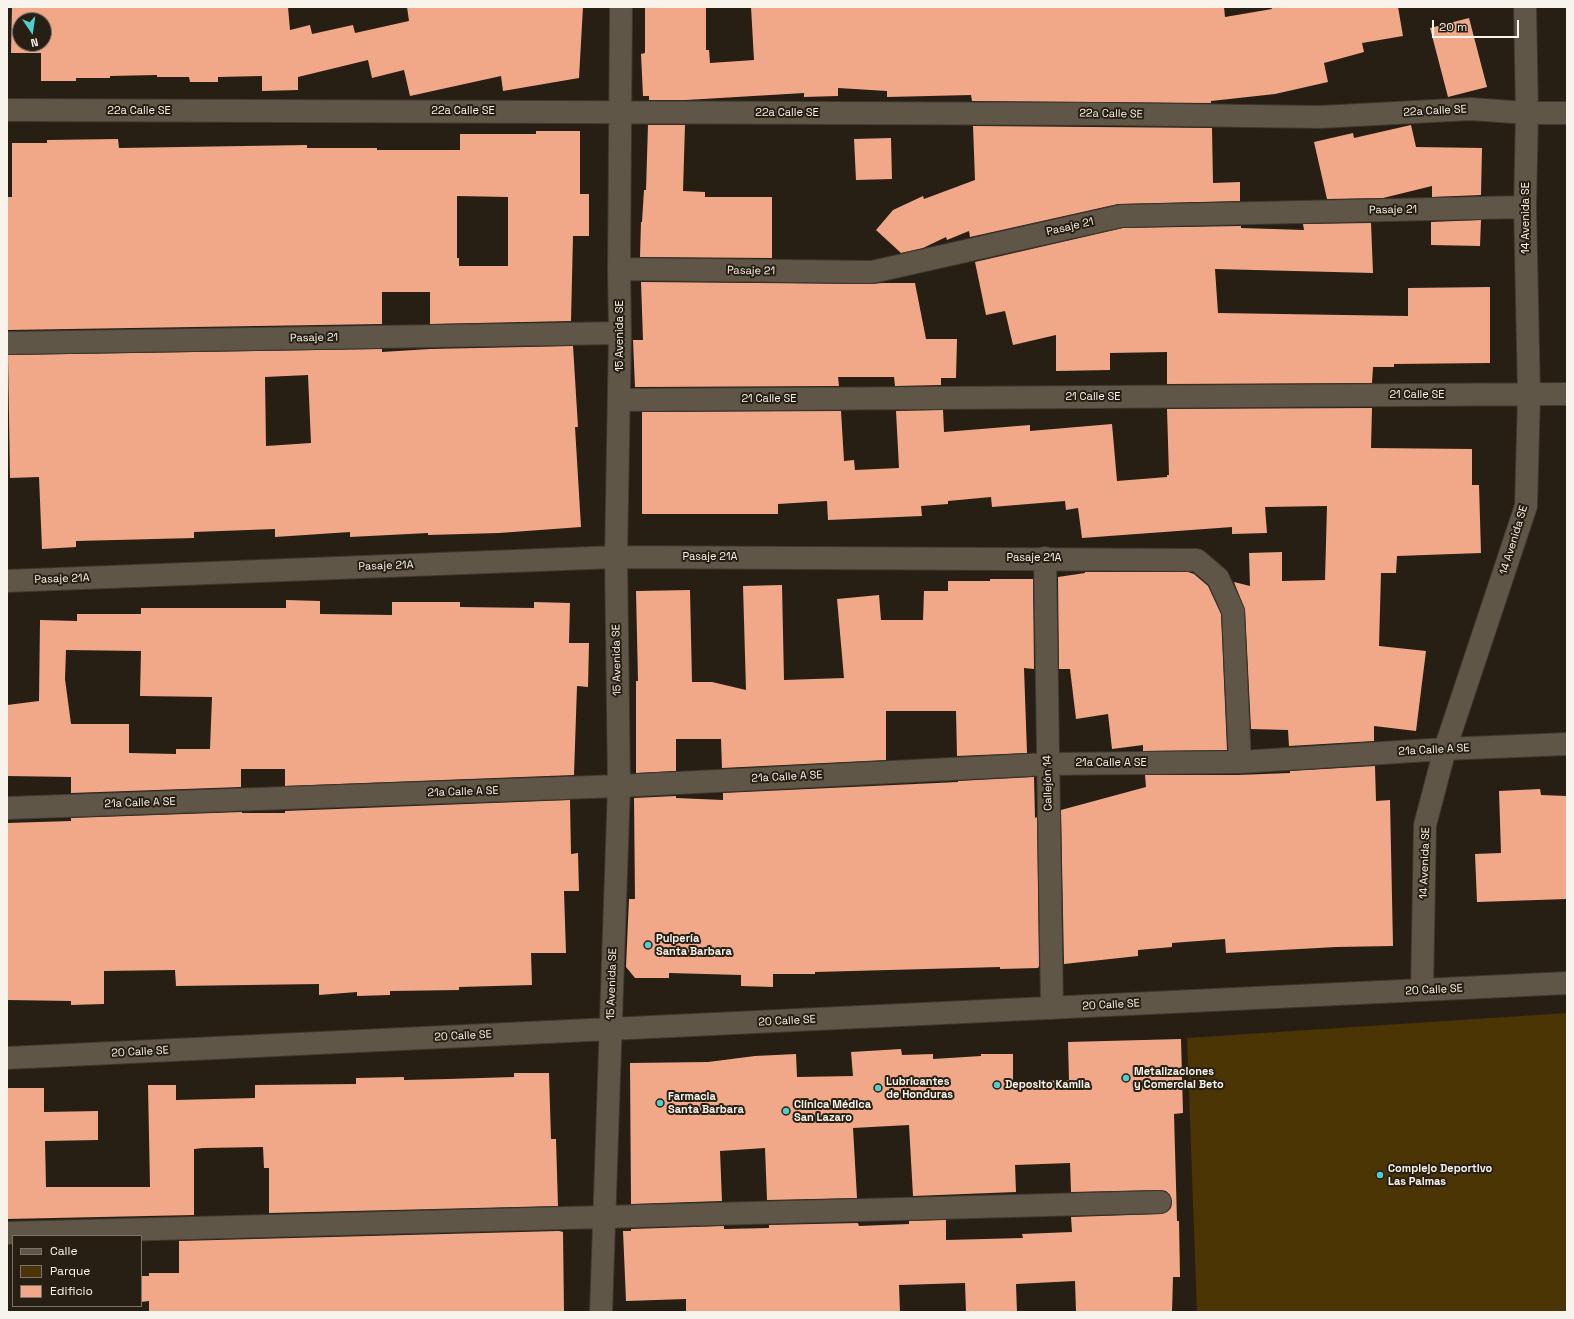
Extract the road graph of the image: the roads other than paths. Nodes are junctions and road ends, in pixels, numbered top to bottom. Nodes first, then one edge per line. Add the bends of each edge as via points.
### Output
1 (621, 7) edge
2 (1525, 7) edge
3 (7, 110) edge
4 (620, 112) junction
5 (1527, 113) junction
6 (1567, 113) edge
7 (1525, 207) junction
8 (619, 269) junction
9 (620, 333) junction
10 (7, 343) edge
11 (1567, 394) edge
12 (1529, 395) junction
13 (620, 400) junction
14 (616, 556) junction
15 (1045, 558) junction
16 (7, 581) edge
17 (1567, 744) edge
18 (1445, 749) junction
19 (1240, 762) junction
20 (1048, 764) junction
21 (619, 786) junction
22 (7, 808) edge
23 (1567, 983) edge
24 (1422, 990) junction
25 (1052, 1008) junction
26 (611, 1029) junction
27 (7, 1058) edge
28 (1160, 1202) dead end
29 (605, 1217) junction
30 (7, 1232) edge
31 (601, 1312) edge

1 - 4 street, 15 Avenida SE
2 - 5 street, 14 Avenida SE
3 - 4 street, 22a Calle SE
4 - 5 street, 22a Calle SE via 1320,117 1471,109
4 - 8 street, 15 Avenida SE
5 - 6 street, 22a Calle SE
5 - 7 street, 14 Avenida SE
7 - 8 street, Pasaje 21 via 1121,216 872,272
7 - 12 street, 14 Avenida SE
8 - 9 street, 15 Avenida SE
9 - 10 street, Pasaje 21
9 - 13 street, 15 Avenida SE
11 - 12 street, 21 Calle SE
12 - 13 street, 21 Calle SE
12 - 18 street, 14 Avenida SE via 1526,506
13 - 14 street, 15 Avenida SE
14 - 15 street, Pasaje 21A
14 - 16 street, Pasaje 21A
14 - 21 street, 15 Avenida SE
15 - 19 street, Pasaje 21A via 1197,560 1218,578 1233,611
15 - 20 street, Callejón 14
17 - 18 street, 21a Calle A SE
18 - 19 street, 21a Calle A SE
18 - 24 street, 14 Avenida SE via 1425,825
19 - 20 street, 21a Calle A SE
20 - 21 street, 21a Calle A SE
20 - 25 street, Callejón 14
21 - 22 street, 21a Calle A SE
21 - 26 street, 15 Avenida SE
23 - 24 street, 20 Calle SE
24 - 25 street, 20 Calle SE
25 - 26 street, 20 Calle SE
26 - 27 street, 20 Calle SE
26 - 29 street, 15 Avenida SE
28 - 29 street
29 - 30 street
29 - 31 street, 15 Avenida SE

